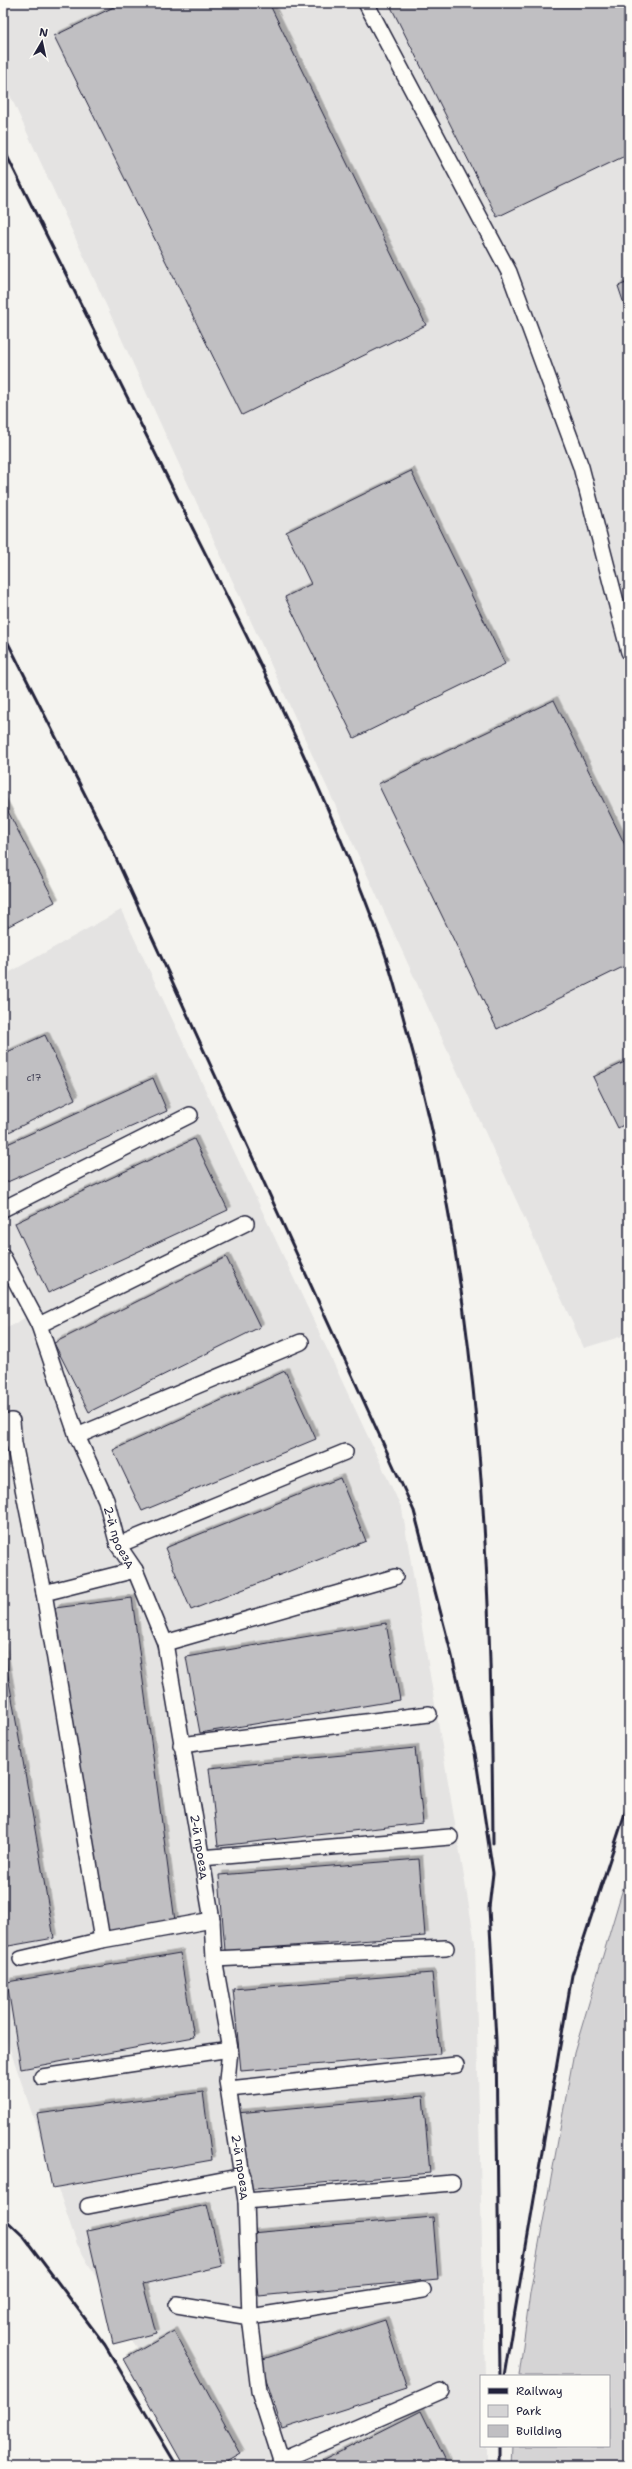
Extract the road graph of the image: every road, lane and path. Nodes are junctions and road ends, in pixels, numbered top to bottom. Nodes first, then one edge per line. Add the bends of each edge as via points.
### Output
1 (366, 3) edge
2 (629, 652) edge
3 (190, 1115) dead end
4 (3, 1209) edge
5 (246, 1223) dead end
6 (3, 1257) edge
7 (39, 1326) junction
8 (300, 1342) dead end
9 (3, 1422) edge
10 (77, 1436) junction
11 (345, 1452) dead end
12 (118, 1545) junction
13 (135, 1570) junction
14 (395, 1576) dead end
15 (44, 1593) junction
16 (165, 1643) junction
17 (429, 1714) dead end
18 (181, 1745) junction
19 (450, 1837) dead end
20 (201, 1858) junction
21 (212, 1920) junction
22 (102, 1940) junction
23 (446, 1948) dead end
24 (214, 1958) junction
25 (21, 1959) dead end
26 (230, 2049) junction
27 (456, 2065) dead end
28 (42, 2077) dead end
29 (229, 2089) junction
30 (243, 2176) junction
31 (452, 2183) dead end
32 (246, 2201) junction
33 (88, 2206) dead end
34 (423, 2290) dead end
35 (177, 2305) dead end
36 (250, 2317) junction
37 (441, 2391) dead end
38 (281, 2463) edge

1 - 2 lane via 509,272 581,467
3 - 4 lane
5 - 7 lane
6 - 7 lane, 2-й проезд
7 - 10 lane, 2-й проезд
8 - 10 lane
9 - 15 lane via 12,1421 14,1443
10 - 12 lane, 2-й проезд via 106,1500
11 - 12 lane
12 - 13 lane, 2-й проезд
13 - 15 lane
13 - 16 lane, 2-й проезд
14 - 16 lane
15 - 22 lane
16 - 18 lane, 2-й проезд
17 - 18 lane
18 - 20 lane, 2-й проезд
19 - 20 lane
20 - 21 lane, 2-й проезд
21 - 22 lane
21 - 24 lane, 2-й проезд
22 - 25 lane
23 - 24 lane
24 - 26 lane, 2-й проезд
26 - 28 lane
26 - 29 lane, 2-й проезд via 227,2081
27 - 29 lane
29 - 30 lane, 2-й проезд
30 - 32 lane, 2-й проезд
30 - 33 lane
31 - 32 lane
32 - 36 lane, 2-й проезд
34 - 36 lane
35 - 36 lane
36 - 38 lane, 2-й проезд via 259,2391
37 - 38 lane

